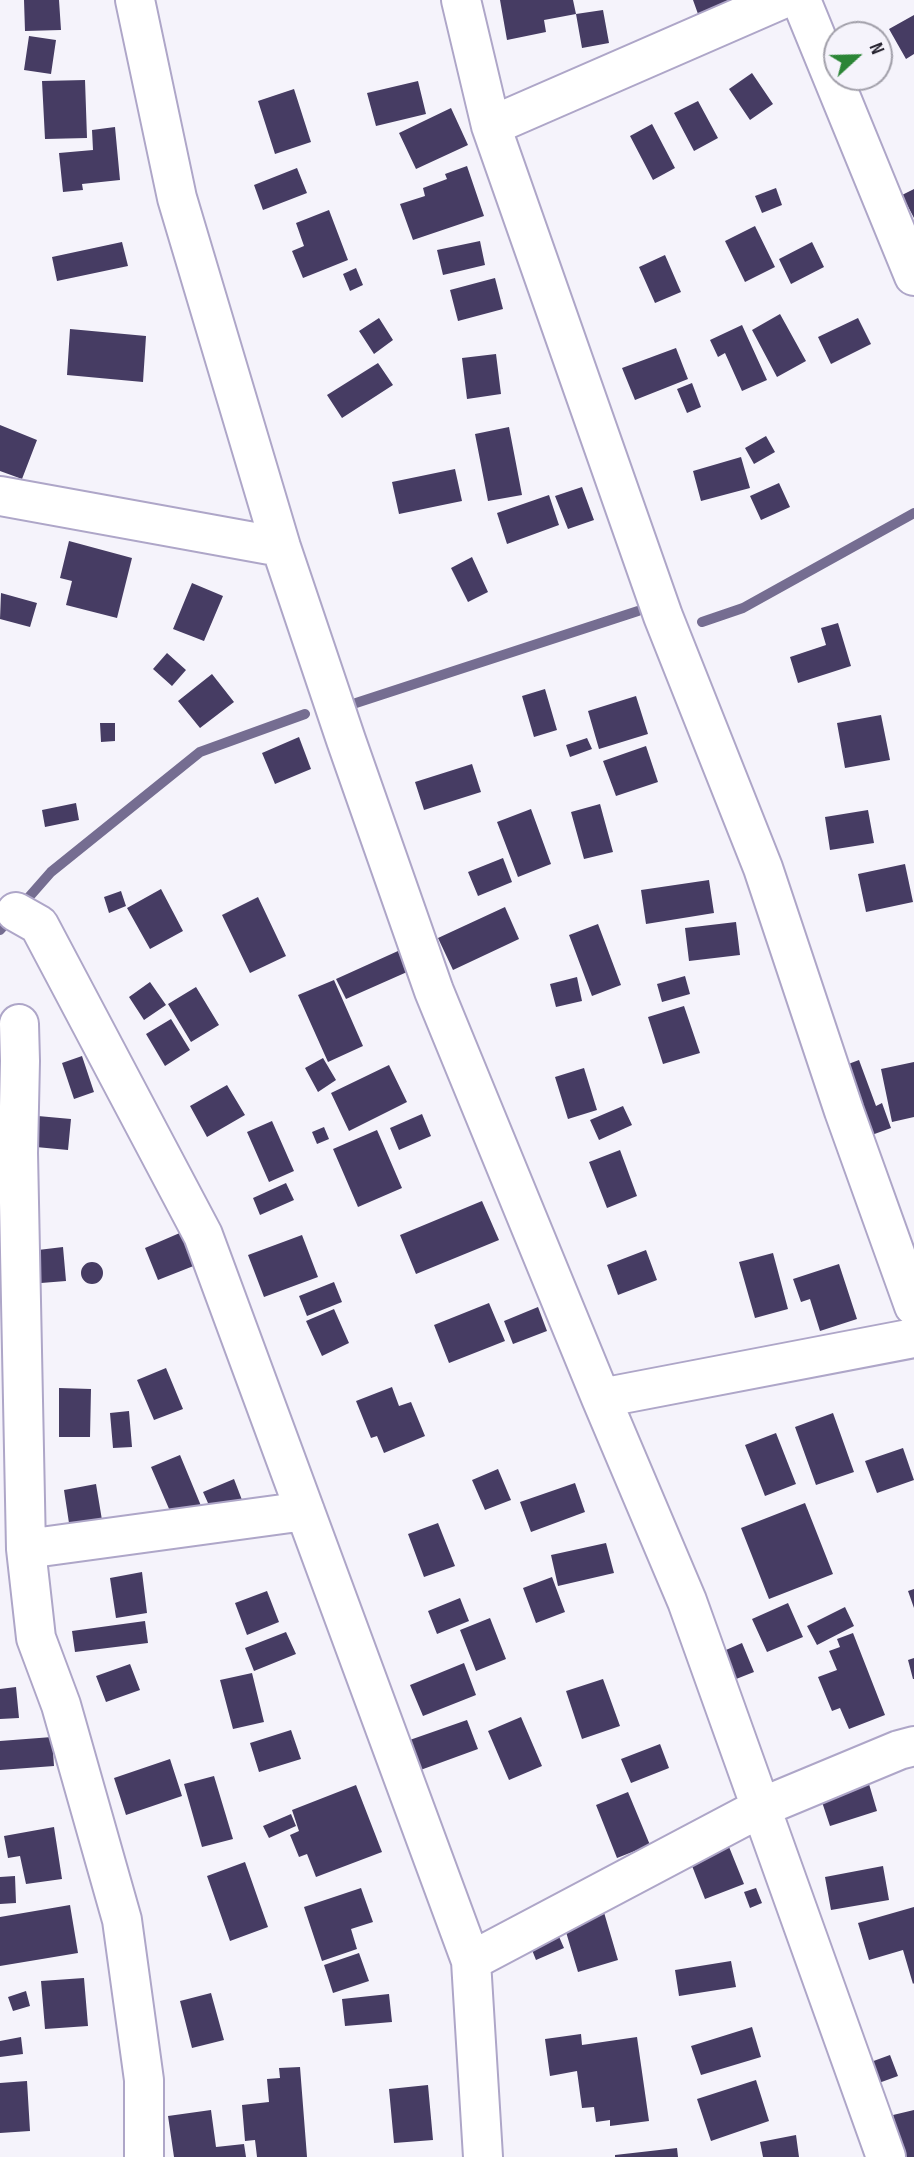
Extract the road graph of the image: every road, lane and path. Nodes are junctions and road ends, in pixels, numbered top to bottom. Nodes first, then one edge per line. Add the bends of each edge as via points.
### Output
1 (135, 0) edge
2 (461, 0) edge
3 (780, 0) edge
4 (801, 0) edge
5 (491, 127) junction
6 (914, 276) edge
7 (0, 496) edge
8 (281, 547) junction
9 (16, 912) dead end
10 (19, 1024) dead end
11 (914, 1306) edge
12 (914, 1338) edge
13 (601, 1398) junction
14 (305, 1511) junction
15 (26, 1549) junction
16 (914, 1746) edge
17 (762, 1807) junction
18 (471, 1961) junction
19 (144, 2157) edge
20 (483, 2157) edge
21 (886, 2157) edge

1 - 8 street via 177,198
2 - 5 street
3 - 5 street
4 - 6 street
5 - 11 street via 663,616 763,869
7 - 8 street
8 - 13 street via 434,991
9 - 14 street via 39,925 203,1236
10 - 15 street
12 - 13 street
13 - 17 street via 687,1601
14 - 15 street
14 - 18 street
15 - 19 street via 36,1638 61,1705 122,1920 144,2080
16 - 17 street
17 - 18 street
17 - 21 street
18 - 20 street

